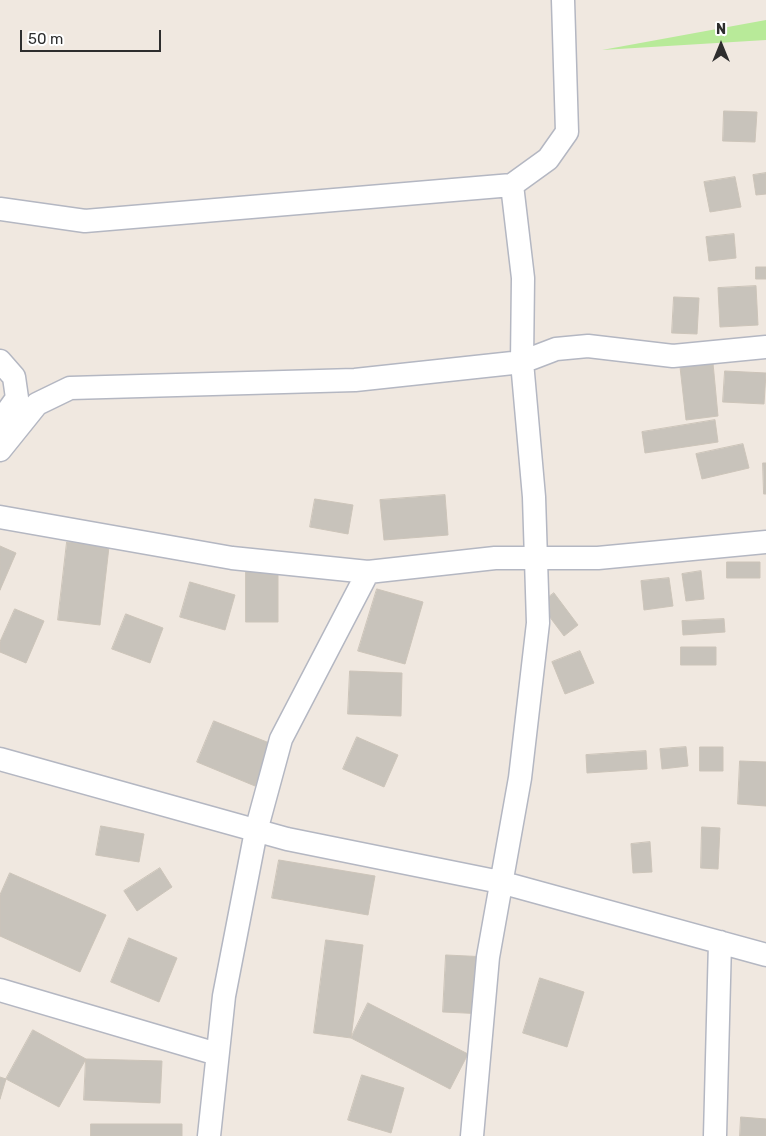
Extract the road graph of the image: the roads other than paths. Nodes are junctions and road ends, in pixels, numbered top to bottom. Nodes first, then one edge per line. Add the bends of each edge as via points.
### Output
1 (563, 0) edge
2 (512, 185) junction
3 (0, 209) edge
4 (766, 347) edge
5 (0, 361) edge
6 (522, 362) junction
7 (0, 422) edge
8 (0, 450) edge
9 (0, 517) edge
10 (766, 542) edge
11 (536, 558) junction
12 (368, 572) junction
13 (0, 759) edge
14 (256, 831) junction
15 (500, 882) junction
16 (720, 942) junction
17 (766, 955) edge
18 (0, 990) edge
19 (217, 1054) junction
20 (209, 1136) edge
21 (472, 1136) edge
22 (715, 1136) edge

1 - 2 street via 567,132 548,159
2 - 3 street via 85,221
2 - 6 street via 523,278
4 - 6 street via 673,356 588,346 556,349
5 - 7 street via 14,377 17,398
6 - 8 street via 355,380 70,388 37,404
6 - 11 street
9 - 12 street via 232,558
10 - 11 street via 598,558
11 - 12 street via 495,558
11 - 15 street via 538,623 520,778
12 - 14 street via 281,739
13 - 14 street
14 - 15 street
14 - 19 street via 224,996
15 - 16 street
15 - 21 street via 488,957
16 - 17 street
16 - 22 street
18 - 19 street
19 - 20 street

